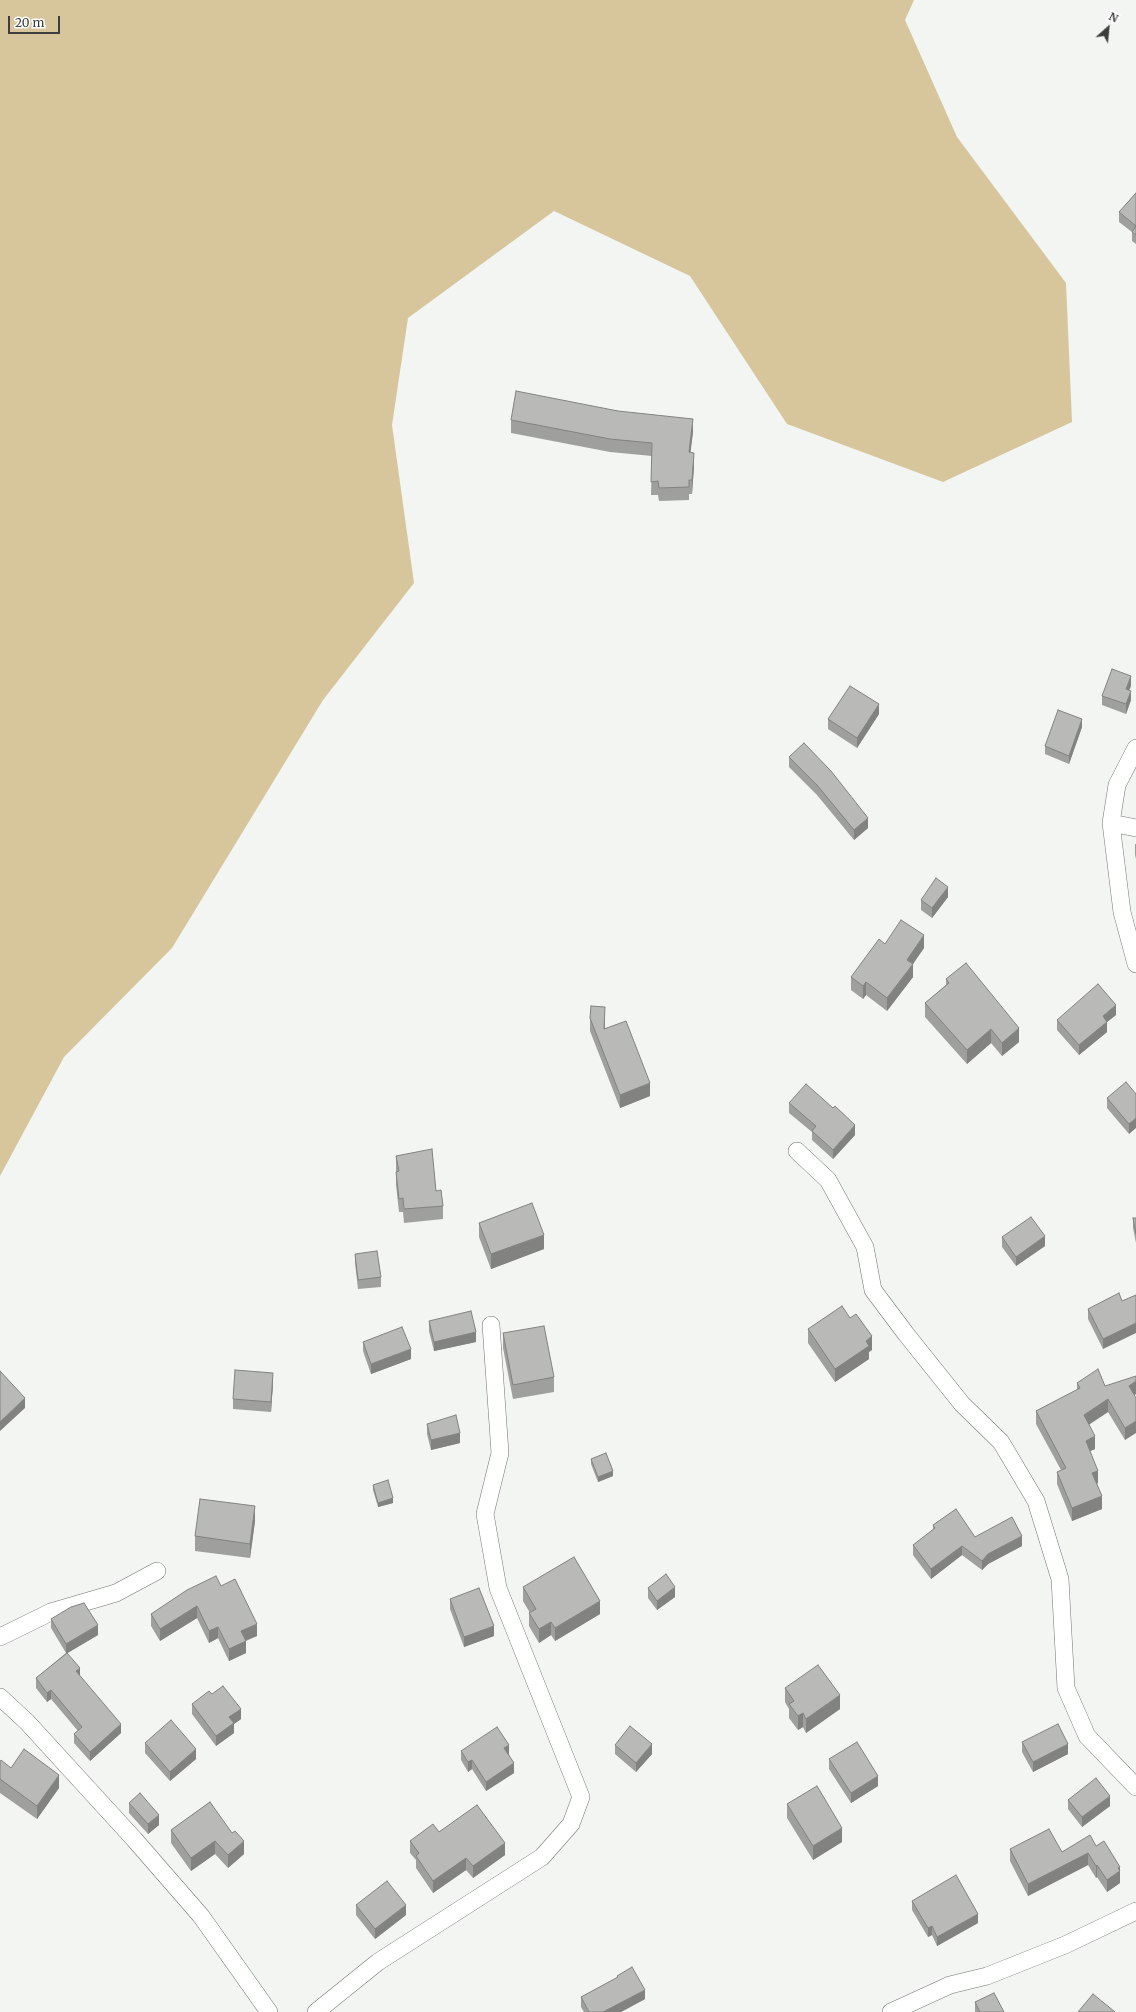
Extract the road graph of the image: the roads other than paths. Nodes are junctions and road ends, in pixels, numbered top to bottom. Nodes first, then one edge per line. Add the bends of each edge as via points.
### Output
1 (1136, 748) edge
2 (1111, 823) junction
3 (1136, 828) edge
4 (1136, 964) edge
5 (797, 1151) dead end
6 (491, 1325) dead end
7 (157, 1571) dead end
8 (0, 1637) edge
9 (0, 1697) edge
10 (1136, 1787) edge
11 (1136, 1911) edge
12 (269, 2012) edge
13 (316, 2012) edge
14 (891, 2012) edge

1 - 2 street via 1117,785
2 - 3 street
2 - 4 street via 1122,912
5 - 10 street via 828,1180 865,1247 874,1290 962,1404 1002,1442 1036,1501 1060,1580 1066,1688 1087,1736
6 - 13 street via 500,1453 485,1514 498,1588 581,1797 571,1824 542,1857 378,1962
7 - 8 street via 116,1593 51,1612
9 - 12 street via 27,1722 201,1916
11 - 14 street via 1065,1945 987,1976 950,1985

